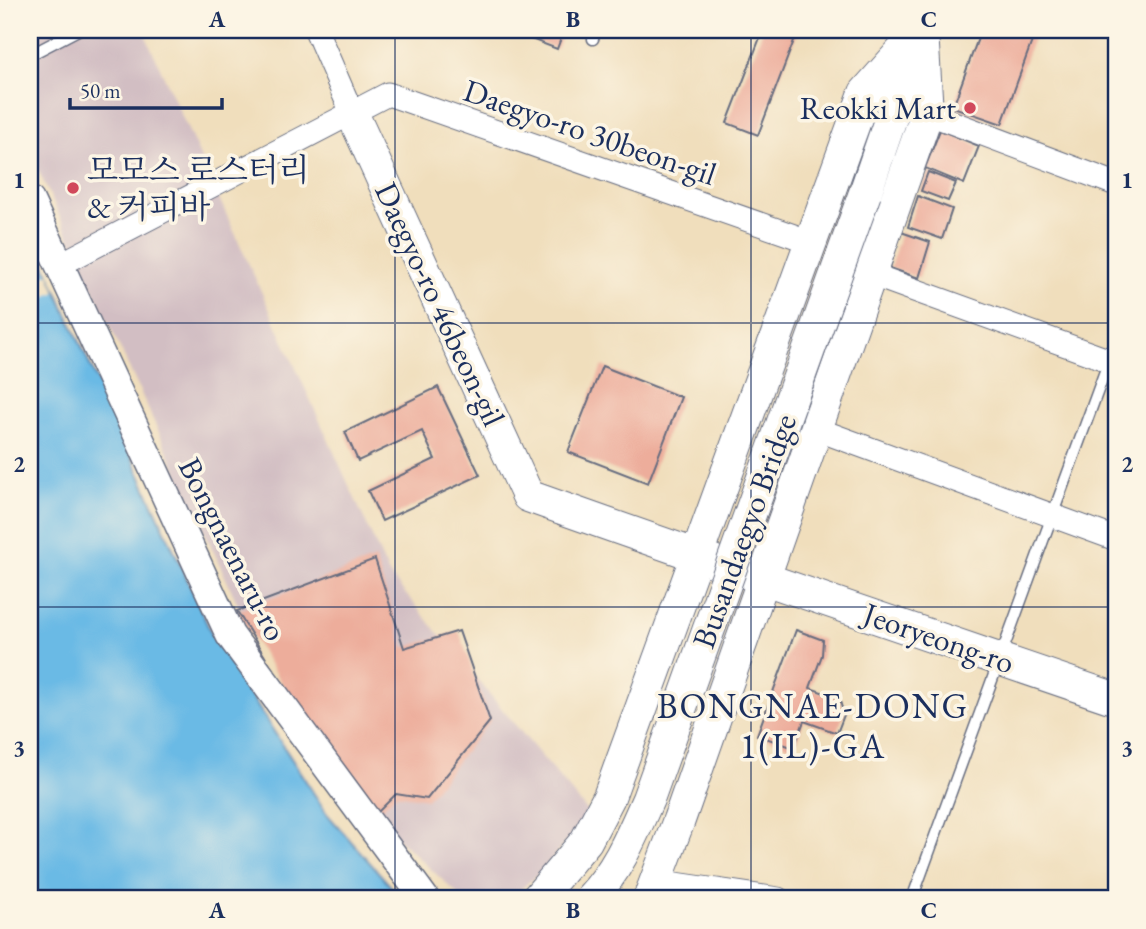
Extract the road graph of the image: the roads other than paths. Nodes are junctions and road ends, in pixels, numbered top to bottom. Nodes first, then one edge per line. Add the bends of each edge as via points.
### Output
1 (78, 30) edge
2 (316, 30) edge
3 (921, 30) edge
4 (30, 55) edge
5 (352, 113) junction
6 (927, 113) junction
7 (1116, 184) edge
8 (30, 201) edge
9 (811, 242) junction
10 (59, 265) junction
11 (870, 274) junction
12 (1114, 355) edge
13 (816, 429) junction
14 (528, 496) joint
15 (1053, 516) junction
16 (1116, 539) edge
17 (696, 556) junction
18 (762, 577) junction
19 (1001, 659) junction
20 (1116, 699) edge
21 (652, 890) edge
22 (425, 899) edge
23 (537, 899) edge
24 (590, 899) edge
25 (778, 899) edge
26 (912, 899) edge

1 - 4 lane
2 - 5 street
3 - 6 main road
3 - 9 main road via 865,93
3 - 24 main road, Busandaegyo Bridge, bridge via 648,799 619,861
5 - 9 street, Daegyo-ro 30beon-gil via 388,94
5 - 10 street, Daegyo-ro 30beon-gil
5 - 14 main road, Daegyo-ro 46beon-gil
6 - 7 street
6 - 11 main road
8 - 10 street, Bongnaenaru-ro
9 - 17 main road
10 - 22 street, Bongnaenaru-ro via 230,635
11 - 12 street
11 - 13 main road
12 - 15 lane
13 - 15 street
13 - 18 main road
14 - 17 main road, Jeoryeong-ro
15 - 16 street
15 - 19 lane
17 - 18 main road, Jeoryeong-ro
17 - 23 main road via 610,797 586,841
18 - 19 main road, Jeoryeong-ro
18 - 21 main road
19 - 20 main road, Jeoryeong-ro
19 - 26 lane
21 - 25 street

